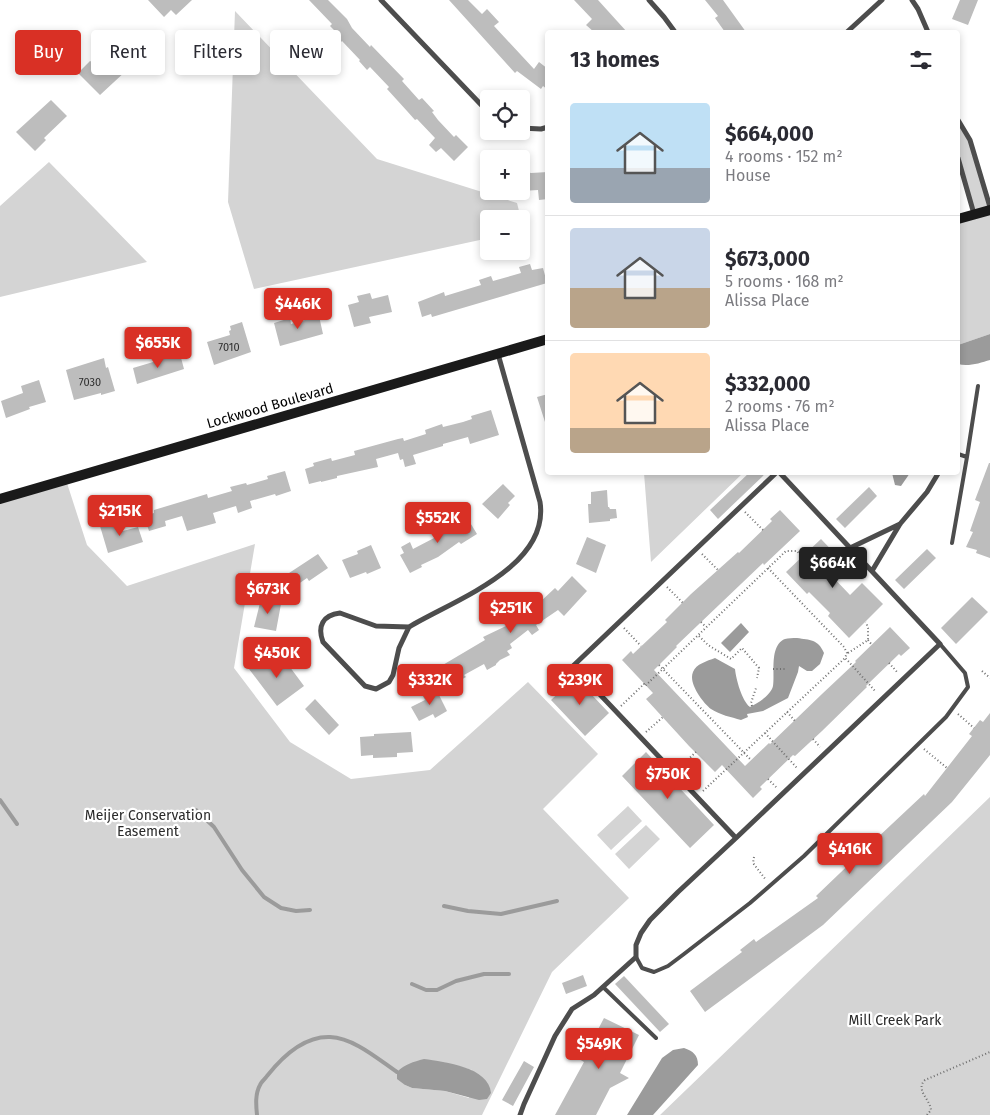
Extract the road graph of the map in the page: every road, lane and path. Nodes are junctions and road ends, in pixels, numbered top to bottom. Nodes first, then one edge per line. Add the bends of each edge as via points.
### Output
1 (381, 0) edge
2 (649, 0) edge
3 (882, 0) edge
4 (912, 0) edge
5 (674, 30) edge
6 (849, 30) edge
7 (928, 30) edge
8 (480, 104) edge
9 (960, 123) edge
10 (530, 128) edge
11 (545, 128) edge
12 (960, 165) edge
13 (990, 208) edge
14 (974, 214) junction
15 (960, 218) edge
16 (545, 340) edge
17 (498, 353) junction
18 (978, 386) dead end
19 (960, 455) edge
20 (967, 457) junction
21 (775, 475) edge
22 (781, 475) edge
23 (937, 475) edge
24 (0, 499) edge
25 (740, 507) junction
26 (900, 524) junction
27 (763, 530) dead end
28 (952, 543) dead end
29 (697, 548) junction
30 (850, 548) junction
31 (781, 549) dead end
32 (784, 553) junction
33 (802, 557) dead end
34 (768, 568) junction
35 (718, 570) dead end
36 (872, 572) junction
37 (662, 582) junction
38 (683, 603) dead end
39 (701, 622) dead end
40 (866, 622) dead end
41 (619, 623) junction
42 (409, 627) junction
43 (706, 627) junction
44 (698, 635) junction
45 (868, 640) junction
46 (940, 644) junction
47 (872, 645) dead end
48 (641, 646) dead end
49 (847, 653) junction
50 (845, 658) junction
51 (890, 663) dead end
52 (659, 665) dead end
53 (663, 669) junction
54 (773, 669) dead end
55 (786, 669) dead end
56 (982, 671) dead end
57 (757, 678) dead end
58 (990, 678) edge
59 (903, 679) junction
60 (756, 688) dead end
61 (883, 698) junction
62 (752, 706) dead end
63 (952, 710) junction
64 (615, 711) junction
65 (787, 712) junction
66 (662, 717) dead end
67 (795, 721) dead end
68 (974, 728) dead end
69 (764, 733) junction
70 (641, 737) junction
71 (918, 745) junction
72 (696, 752) dead end
73 (744, 752) junction
74 (751, 760) dead end
75 (947, 768) dead end
76 (674, 773) junction
77 (803, 774) junction
78 (768, 779) dead end
79 (782, 794) junction
80 (696, 796) junction
81 (736, 838) junction
82 (754, 857) dead end
83 (771, 885) junction
84 (636, 957) junction
85 (603, 987) junction
86 (656, 1038) dead end
87 (990, 1052) edge
88 (520, 1115) edge
89 (927, 1115) edge

1 - 8 street
2 - 5 street
3 - 6 street
4 - 7 street
9 - 13 street via 970,140
10 - 11 street
12 - 14 street
13 - 14 main road
14 - 15 main road
16 - 17 main road, Lockwood Boulevard
17 - 24 main road, Lockwood Boulevard
17 - 42 street via 540,502 538,531 525,554 499,575
18 - 20 lane
19 - 20 lane
20 - 28 lane
21 - 25 street
22 - 30 street
23 - 26 street
25 - 27 path
25 - 29 street
26 - 30 street
26 - 36 street
29 - 35 path
29 - 37 street
30 - 36 street
31 - 32 path
32 - 33 path via 797,551
32 - 34 path
34 - 43 path
34 - 49 path
36 - 46 street
37 - 38 path
37 - 41 street
39 - 43 path
40 - 45 path
41 - 48 path
41 - 64 street via 573,666
42 - 42 street via 399,648 393,675 383,687 376,689 364,686 323,642 320,634 324,620 340,613 376,626
43 - 44 path
44 - 53 path
44 - 57 path via 731,660 742,648 759,668
45 - 47 path
45 - 49 path
46 - 59 street
46 - 63 lane via 965,673 968,687
49 - 50 path
50 - 61 path
50 - 65 path
51 - 59 path
52 - 53 path
53 - 64 path
53 - 73 path
54 - 55 path
56 - 58 path
59 - 61 street
60 - 62 path
61 - 77 street
63 - 68 path
63 - 71 lane
64 - 70 street
65 - 67 path
65 - 69 path
66 - 70 path
69 - 73 path
69 - 77 path
70 - 76 street
71 - 75 path
71 - 83 lane
72 - 76 path
73 - 74 path
73 - 80 path
76 - 80 street
77 - 79 street
78 - 79 path
79 - 81 street
80 - 81 street
81 - 84 street via 650,920 636,944
82 - 83 path via 753,863
83 - 84 lane via 668,966 654,972 642,968
84 - 85 street
85 - 86 lane
85 - 88 street via 572,1009 555,1036
87 - 89 path via 922,1083 921,1088 932,1110

